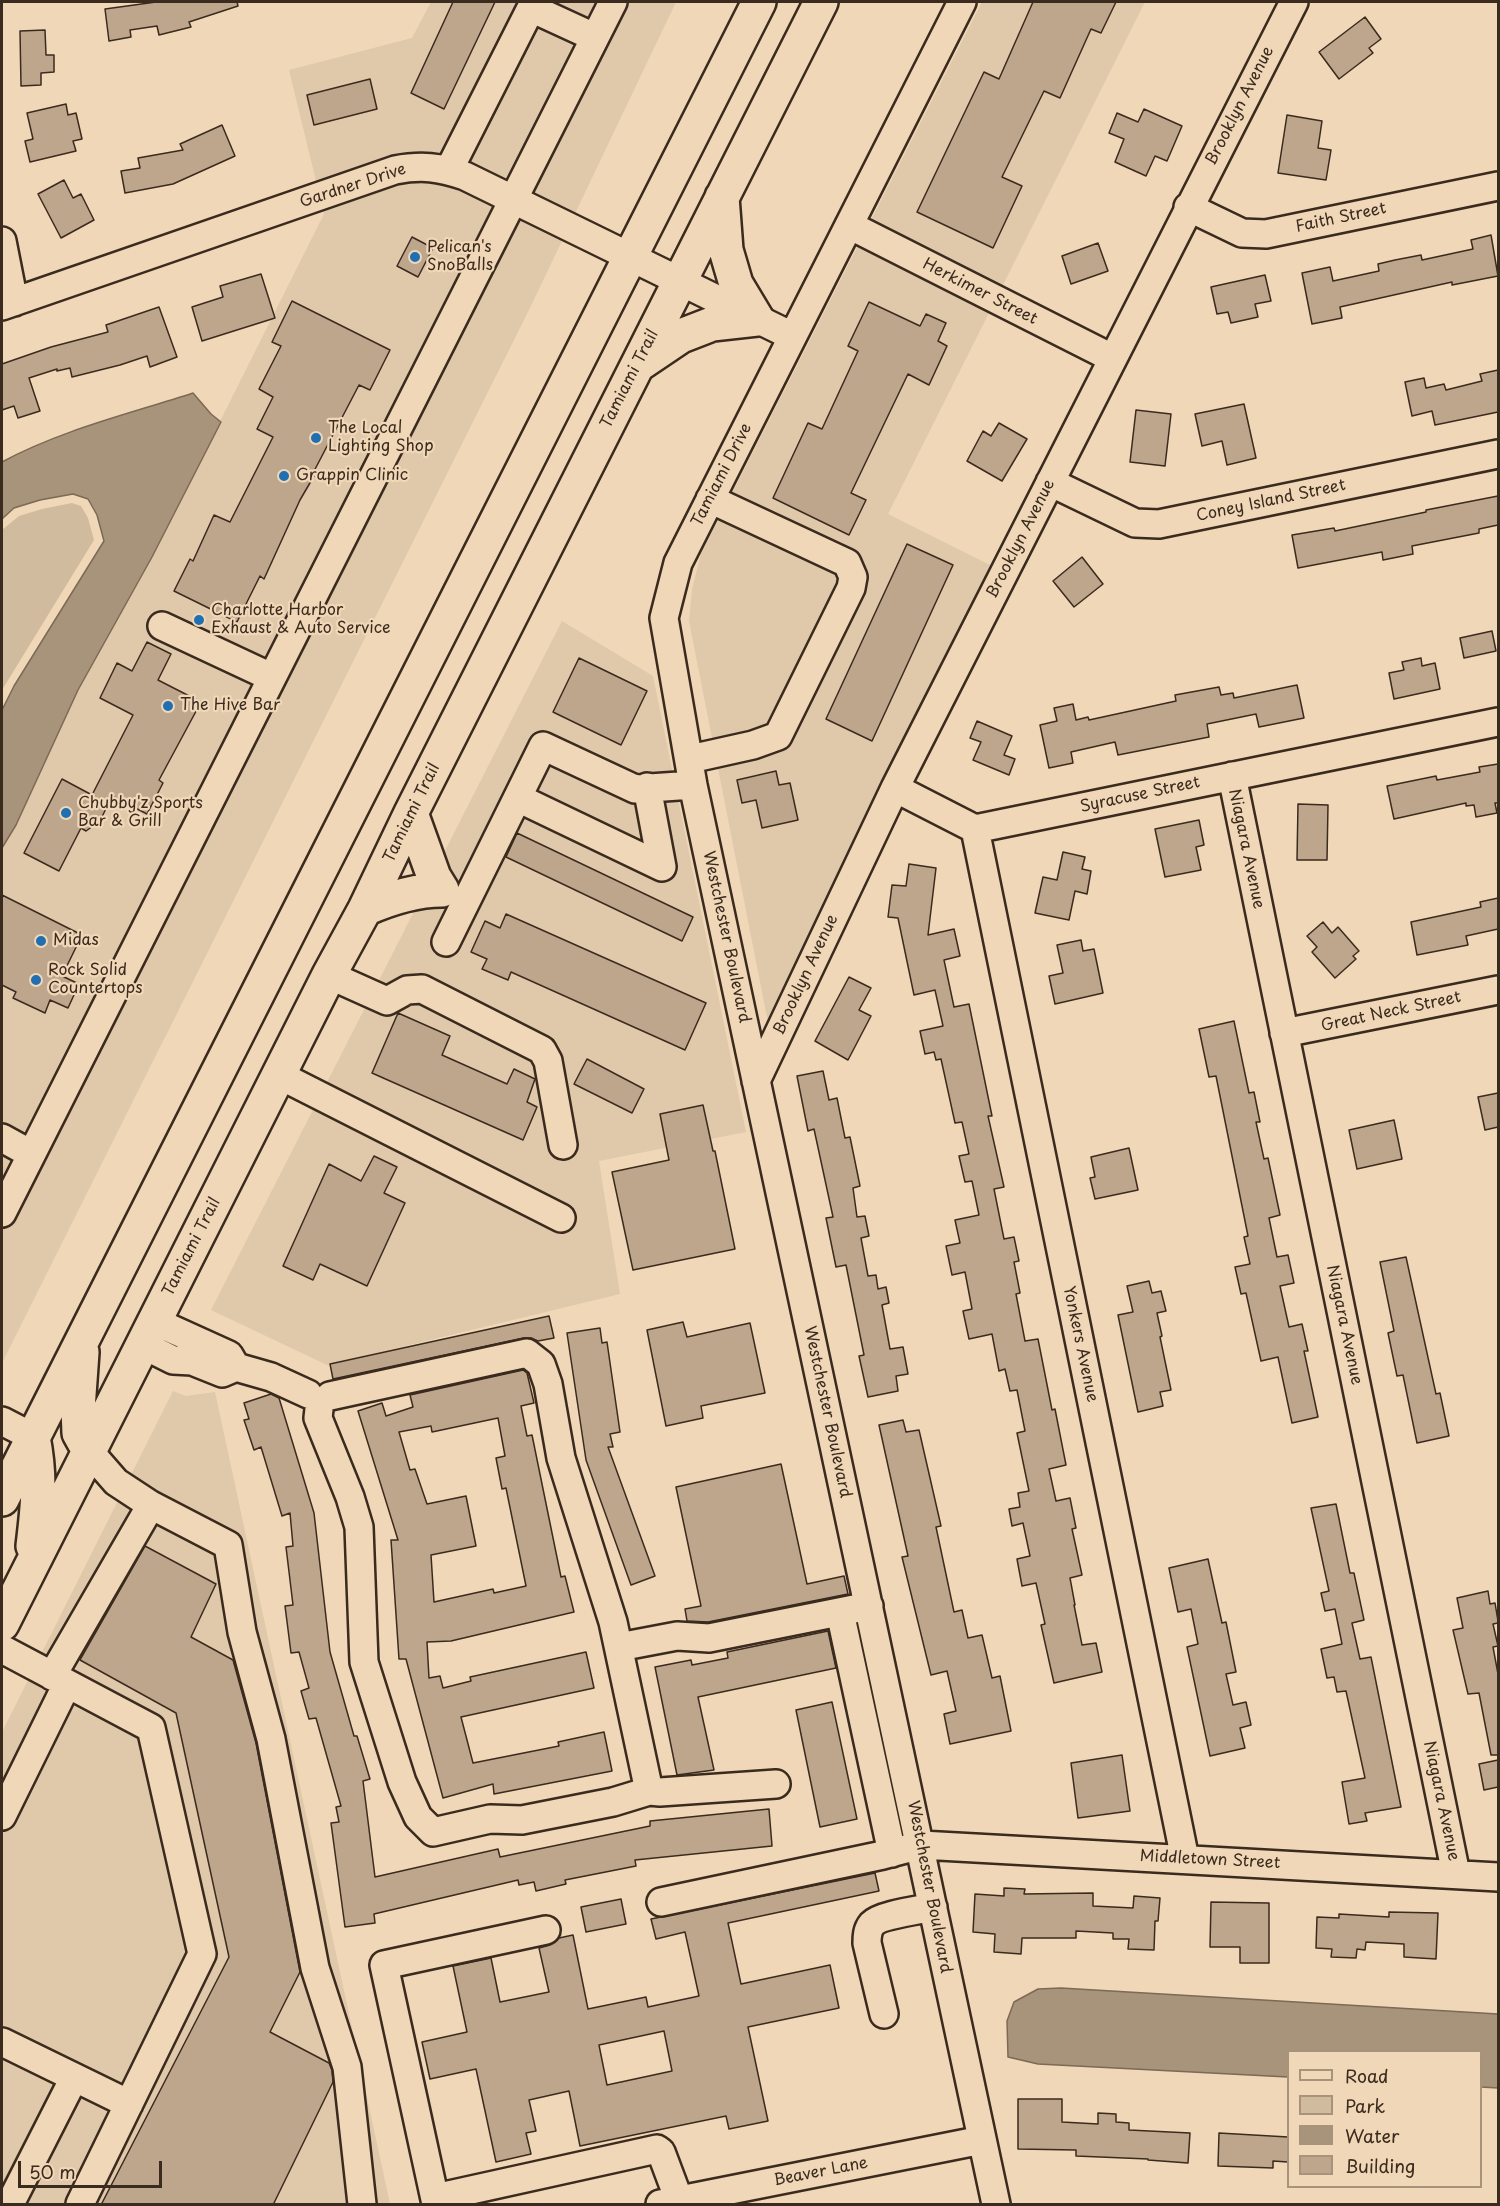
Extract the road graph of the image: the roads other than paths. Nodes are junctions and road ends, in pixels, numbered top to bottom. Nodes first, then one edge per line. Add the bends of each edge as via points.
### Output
1 (613, 2) edge
2 (759, 2) edge
3 (821, 2) edge
4 (962, 2) edge
5 (1294, 2) edge
6 (533, 5) edge
7 (594, 37) junction
8 (449, 170) junction
9 (1498, 186) edge
10 (722, 197) junction
11 (514, 201) junction
12 (1188, 207) junction
13 (849, 225) junction
14 (2, 241) edge
15 (630, 256) junction
16 (679, 282) junction
17 (8, 304) edge
18 (757, 319) junction
19 (792, 336) junction
20 (1112, 358) junction
21 (637, 366) junction
22 (1498, 454) edge
23 (1050, 482) junction
24 (710, 499) junction
25 (664, 618) joint
26 (162, 626) dead end
27 (271, 677) junction
28 (1498, 722) edge
29 (692, 772) junction
30 (1232, 776) junction
31 (646, 787) junction
32 (895, 788) junction
33 (518, 798) junction
34 (411, 813) junction
35 (975, 829) junction
36 (454, 896) junction
37 (365, 909) junction
38 (446, 942) dead end
39 (329, 975) junction
40 (1498, 990) edge
41 (1284, 1034) junction
42 (279, 1075) junction
43 (756, 1081) junction
44 (2, 1138) edge
45 (563, 1145) dead end
46 (31, 1154) junction
47 (2, 1213) edge
48 (561, 1218) dead end
49 (149, 1333) junction
50 (82, 1339) junction
51 (319, 1399) junction
52 (2, 1421) edge
53 (33, 1437) junction
54 (89, 1451) junction
55 (2, 1499) edge
56 (151, 1505) junction
57 (30, 1568) junction
58 (869, 1606) junction
59 (840, 1612) junction
60 (2, 1624) edge
61 (618, 1647) junction
62 (2, 1649) edge
63 (60, 1680) junction
64 (776, 1784) dead end
65 (649, 1791) junction
66 (2, 1816) edge
67 (921, 1845) junction
68 (892, 1853) junction
69 (1185, 1859) junction
70 (1456, 1874) junction
71 (1498, 1877) edge
72 (661, 1902) dead end
73 (933, 1907) junction
74 (546, 1930) dead end
75 (884, 2014) dead end
76 (2, 2042) edge
77 (74, 2078) junction
78 (129, 2104) junction
79 (982, 2140) junction
80 (436, 2201) edge
81 (669, 2203) edge
82 (996, 2204) edge
83 (10, 2205) edge
84 (80, 2205) edge
85 (362, 2205) edge

1 - 7 street
2 - 15 main road
3 - 10 main road, Tamiami Trail
4 - 13 street
5 - 12 street, Brooklyn Avenue
6 - 7 street
6 - 8 street
7 - 11 street
8 - 11 street, Gardner Drive
8 - 17 street, Gardner Drive via 418,166 395,170
9 - 12 street, Faith Street via 1266,234 1242,232
10 - 16 main road, Tamiami Trail
10 - 18 main road via 726,250 736,284
11 - 15 street, Gardner Drive
11 - 27 street
12 - 20 street, Brooklyn Avenue
13 - 19 street
13 - 20 street, Herkimer Street
14 - 17 street
15 - 16 street, Gardner Drive
15 - 50 main road
16 - 18 street, Gardner Drive
16 - 21 main road, Tamiami Trail
18 - 19 street, Gardner Drive
18 - 21 main road via 712,324 681,336
19 - 24 street, Tamiami Drive
20 - 23 street, Brooklyn Avenue
21 - 34 main road, Tamiami Trail
22 - 23 street, Coney Island Street via 1159,524 1135,523
23 - 32 street, Brooklyn Avenue
24 - 25 street, Tamiami Drive via 678,563
24 - 29 street via 847,563 853,577 778,736
25 - 29 street, Westchester Boulevard
26 - 27 street
27 - 46 street
28 - 30 street, Syracuse Street
29 - 31 street
29 - 43 street, Westchester Boulevard
30 - 35 street, Syracuse Street
30 - 41 street, Niagara Avenue
31 - 33 street via 635,789 543,746
31 - 33 street via 662,867
32 - 35 street
32 - 43 street, Brooklyn Avenue
33 - 36 street
34 - 36 main road via 434,877
34 - 37 main road, Tamiami Trail
35 - 69 street, Yonkers Avenue
36 - 37 main road via 426,890 392,897
36 - 38 street
37 - 39 main road, Tamiami Trail
39 - 42 main road, Tamiami Trail
39 - 45 street via 387,1001 407,990 422,989 542,1050 549,1061
40 - 41 street, Great Neck Street
41 - 70 street, Niagara Avenue
42 - 48 street
42 - 49 main road, Tamiami Trail
43 - 58 street, Westchester Boulevard
44 - 46 street
46 - 47 street
49 - 51 street via 173,1360 192,1361 222,1373 236,1367 271,1377
49 - 54 main road, Tamiami Trail
50 - 53 main road
50 - 54 main road via 79,1432
51 - 61 street via 527,1353 541,1364 561,1458
51 - 65 street via 318,1418 359,1527 364,1662 402,1782 418,1817 433,1832 490,1819 522,1820
52 - 53 street
53 - 55 main road
53 - 57 main road via 39,1465 39,1496
54 - 56 street via 116,1482
54 - 57 main road, Tamiami Trail
56 - 63 street
56 - 85 street via 228,1545 242,1632 271,1739 315,1968 347,2067
57 - 60 main road, Tamiami Trail
58 - 59 street
58 - 67 street, Westchester Boulevard
59 - 61 street via 709,1638 677,1636
59 - 68 street
61 - 65 street
62 - 63 street
63 - 66 street
63 - 78 street via 150,1728 202,1954
64 - 65 street
67 - 68 street, Middletown Street
67 - 69 street, Middletown Street
67 - 73 street, Westchester Boulevard
68 - 72 street, Middletown Street
69 - 70 street, Middletown Street
70 - 71 street, Middletown Street
73 - 75 street via 880,1919 867,1933
73 - 79 street, Westchester Boulevard
74 - 80 street via 384,1965
76 - 77 street
77 - 78 street
77 - 83 street
78 - 84 street
79 - 81 street, Beaver Lane
79 - 82 street, Westchester Boulevard
80 - 81 street via 657,2149 661,2152

